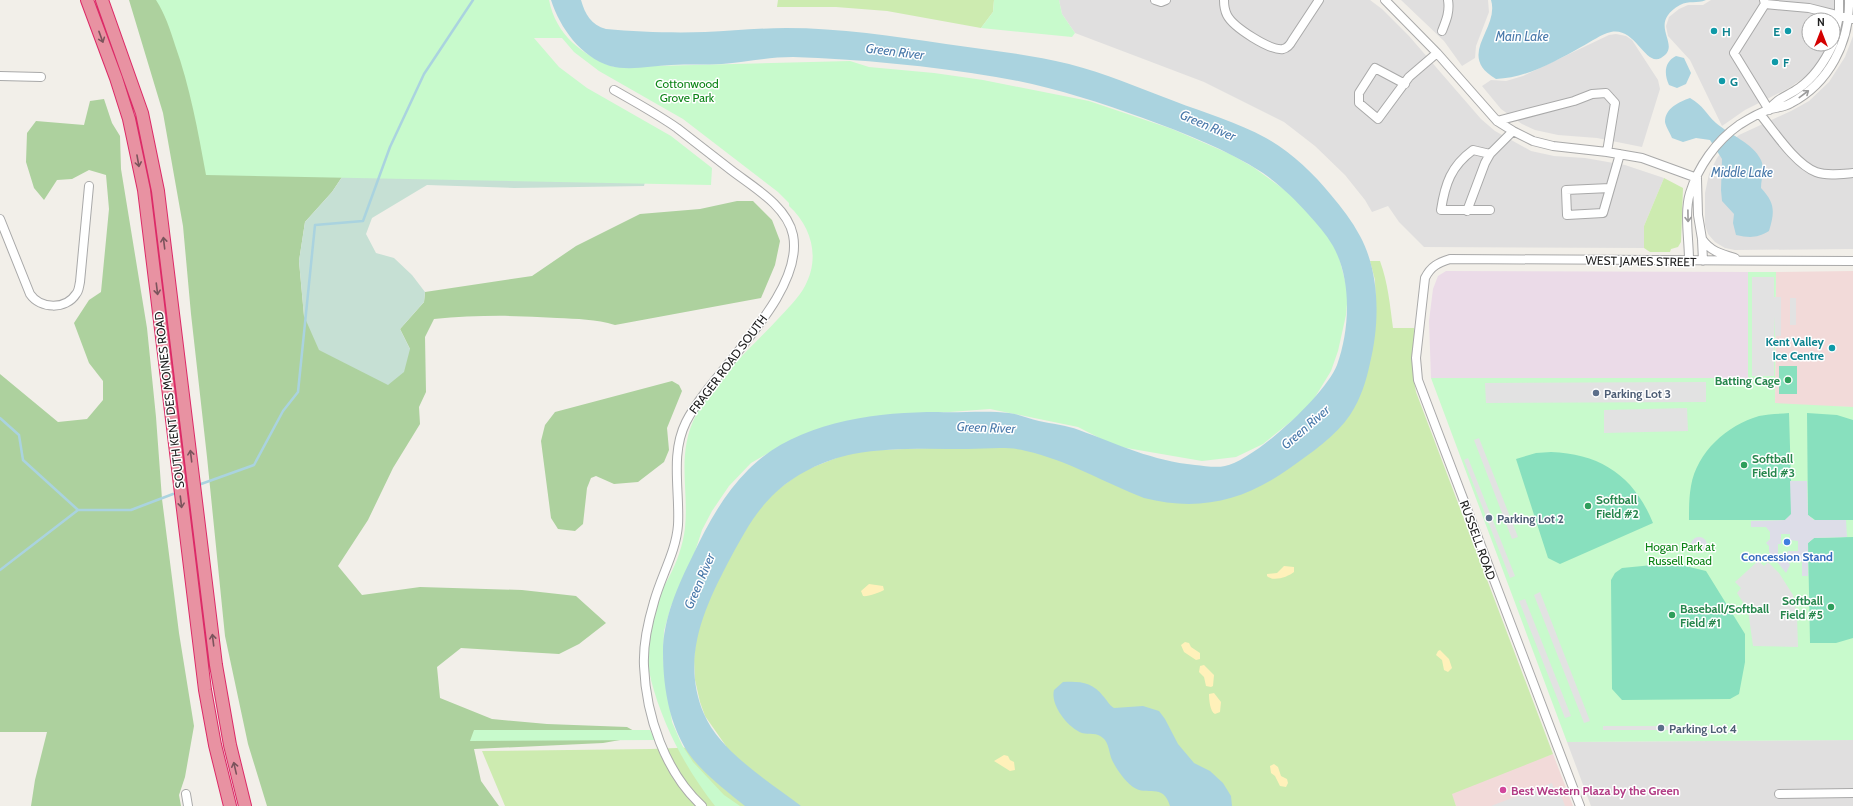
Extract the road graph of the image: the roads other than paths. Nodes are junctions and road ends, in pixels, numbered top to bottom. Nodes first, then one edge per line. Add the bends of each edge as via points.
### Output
1 (87, 0) edge
2 (102, 0) edge
3 (1154, 0) edge
4 (1166, 0) edge
5 (1224, 0) edge
6 (1319, 0) edge
7 (1386, 0) edge
8 (1448, 0) edge
9 (1839, 0) edge
10 (1849, 0) edge
11 (1765, 2) edge
12 (1824, 12) edge
13 (1839, 12) edge
14 (1841, 16) edge
15 (1851, 19) edge
16 (1442, 31) dead end
17 (1829, 52) edge
18 (1437, 53) junction
19 (0, 76) edge
20 (41, 77) dead end
21 (1404, 84) junction
22 (614, 90) dead end
23 (1769, 110) junction
24 (1760, 114) junction
25 (1497, 121) junction
26 (1513, 131) junction
27 (1607, 152) junction
28 (1490, 154) junction
29 (1620, 154) junction
30 (1853, 173) edge
31 (1697, 178) junction
32 (89, 186) dead end
33 (1610, 188) junction
34 (1467, 210) junction
35 (1490, 210) dead end
36 (0, 219) edge
37 (1702, 239) junction
38 (1689, 260) junction
39 (1703, 261) junction
40 (1743, 261) junction
41 (1853, 261) edge
42 (1432, 268) joint
43 (1853, 793) edge
44 (186, 794) dead end
45 (1779, 794) dead end
46 (188, 806) edge
47 (230, 806) edge
48 (245, 806) edge
49 (702, 806) edge
50 (1580, 806) edge

1 -> 47 highway, SOUTH KENT DES MOINES ROAD via 129,119 142,183 205,690
48 -> 2 highway, SOUTH KENT DES MOINES ROAD via 230,745 216,665 158,191 142,114
3 - 4 street
5 - 6 street via 1227,14 1239,28 1278,49 1285,48 1292,42
7 - 18 street
8 - 16 street via 1447,19
9 - 13 street
10 - 15 street
11 - 12 street
11 - 23 street via 1734,53
14 - 15 street
23 -> 15 street via 1779,109 1791,103 1822,79 1837,57
17 - 23 street via 1810,79 1774,102
18 - 21 street
18 - 25 street
19 - 20 street
21 - 21 street via 1378,119 1359,103 1359,93 1375,68
22 - 49 street, FRAGER ROAD SOUTH via 675,127 756,189 781,213 789,224 793,236 794,250 790,266 771,307 752,335 698,401 683,428 676,467 678,525 675,546 658,589 646,641 645,682 658,736 681,784
23 - 24 street
24 - 30 street via 1798,161 1808,168 1817,172
24 - 31 street via 1721,140 1703,164
25 - 26 street
25 - 27 street via 1592,94 1606,93 1615,103
26 - 27 street via 1533,141 1553,146
26 - 28 street
27 - 29 street
28 - 34 street
28 - 34 street via 1473,150 1464,156 1456,163 1444,192 1441,210
29 - 31 street via 1642,158
29 - 33 street
31 - 37 street via 1698,215
31 -> 38 street via 1688,200
32 - 36 street via 80,282 77,293 70,301 61,305 45,305 32,298
33 - 33 street via 1603,213 1568,214 1566,190
34 - 35 street
37 - 39 street
37 - 40 street via 1714,251
38 - 39 street, WEST JAMES STREET
38 - 42 street, WEST JAMES STREET via 1450,259
39 - 40 street, WEST JAMES STREET
40 - 41 street, WEST JAMES STREET
42 - 50 street, RUSSELL ROAD via 1425,278 1416,358 1418,380
43 - 45 street
44 - 46 street

